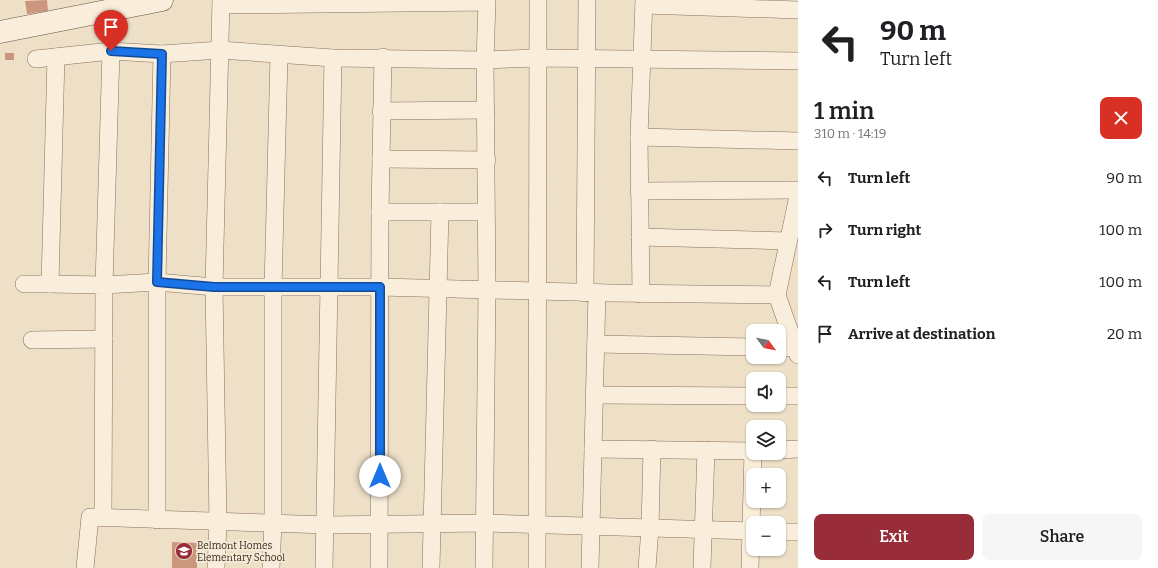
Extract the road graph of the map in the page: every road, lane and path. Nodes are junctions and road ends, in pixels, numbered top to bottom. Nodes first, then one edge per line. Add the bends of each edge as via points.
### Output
1 (162, 0) edge
2 (538, 0) edge
3 (587, 0) edge
4 (221, 2) edge
5 (644, 2) edge
6 (798, 10) edge
7 (0, 32) edge
8 (220, 50) junction
9 (111, 51) junction
10 (162, 54) junction
11 (279, 56) junction
12 (56, 57) junction
13 (383, 57) junction
14 (333, 58) junction
15 (537, 58) junction
16 (36, 59) dead end
17 (587, 59) junction
18 (485, 60) junction
19 (642, 60) junction
20 (798, 61) edge
21 (486, 110) junction
22 (381, 111) junction
23 (639, 137) junction
24 (798, 141) edge
25 (381, 159) junction
26 (486, 160) junction
27 (798, 190) edge
28 (639, 191) junction
29 (798, 196) edge
30 (380, 212) junction
31 (440, 212) junction
32 (485, 212) junction
33 (796, 216) edge
34 (640, 237) junction
35 (788, 241) junction
36 (157, 282) junction
37 (24, 284) dead end
38 (50, 284) junction
39 (104, 285) junction
40 (214, 287) junction
41 (328, 287) junction
42 (380, 287) junction
43 (273, 288) junction
44 (440, 288) junction
45 (487, 290) junction
46 (537, 292) junction
47 (591, 293) junction
48 (641, 294) junction
49 (777, 295) junction
50 (104, 339) junction
51 (32, 340) dead end
52 (596, 344) junction
53 (746, 347) edge
54 (786, 349) edge
55 (797, 351) edge
56 (595, 395) junction
57 (746, 396) edge
58 (786, 396) edge
59 (798, 396) edge
60 (594, 449) junction
61 (652, 449) junction
62 (798, 449) edge
63 (706, 450) junction
64 (786, 450) edge
65 (746, 451) edge
66 (753, 460) edge
67 (752, 516) edge
68 (103, 517) junction
69 (157, 520) junction
70 (218, 522) junction
71 (432, 523) junction
72 (486, 523) junction
73 (273, 524) junction
74 (380, 524) junction
75 (538, 524) junction
76 (326, 525) junction
77 (592, 526) junction
78 (650, 528) junction
79 (704, 530) junction
80 (746, 531) edge
81 (786, 532) edge
82 (798, 532) edge
83 (751, 556) edge
84 (85, 568) edge
85 (216, 568) edge
86 (271, 568) edge
87 (324, 568) edge
88 (379, 568) edge
89 (431, 568) edge
90 (484, 568) edge
91 (537, 568) edge
92 (590, 568) edge
93 (647, 568) edge
94 (702, 568) edge
95 (750, 568) edge

1 - 7 main road
2 - 15 street
3 - 17 street
4 - 8 street
4 - 18 street via 487,2
5 - 6 street
5 - 19 street
8 - 10 street
8 - 11 street
8 - 40 street
9 - 10 street
9 - 12 street
9 - 39 street
10 - 36 street
11 - 14 street
11 - 43 street
12 - 16 street
12 - 38 street
13 - 14 street
13 - 18 street
13 - 22 street
14 - 41 street
15 - 17 street
15 - 18 street
15 - 46 street
17 - 19 street
17 - 47 street
18 - 21 street
19 - 20 street
19 - 23 street
21 - 22 street
21 - 26 street
22 - 25 street
23 - 24 street
23 - 28 street
25 - 26 street
25 - 30 street
26 - 32 street
27 - 28 street
28 - 34 street
29 - 33 street
30 - 31 street
30 - 42 street
31 - 32 street
31 - 44 street
32 - 45 street
33 - 35 street
34 - 35 street
34 - 48 street
35 - 49 street
36 - 39 street
36 - 40 street
36 - 69 street
37 - 38 street
38 - 39 street
39 - 50 street
40 - 43 street
40 - 70 street
41 - 42 street
41 - 43 street
41 - 76 street
42 - 44 street
42 - 74 street
43 - 73 street
44 - 45 street
44 - 71 street
45 - 46 street
45 - 72 street
46 - 47 street
46 - 75 street
47 - 48 street
47 - 52 street
48 - 49 street
49 - 55 street
50 - 51 street
50 - 68 street
52 - 53 street
52 - 56 street
54 - 55 street
56 - 57 street
56 - 60 street
58 - 59 street
60 - 61 street
60 - 77 street
61 - 63 street
61 - 78 street
62 - 64 street
63 - 65 street
63 - 79 street
66 - 67 street
68 - 69 street
68 - 84 street via 90,517
69 - 70 street
70 - 73 street
70 - 85 street
71 - 72 street
71 - 74 street
71 - 89 street
72 - 75 street
72 - 90 street
73 - 76 street
73 - 86 street
74 - 76 street
74 - 88 street
75 - 77 street
75 - 91 street
76 - 87 street
77 - 78 street
77 - 92 street
78 - 79 street
78 - 93 street
79 - 80 street
79 - 94 street
81 - 82 street
83 - 95 street

